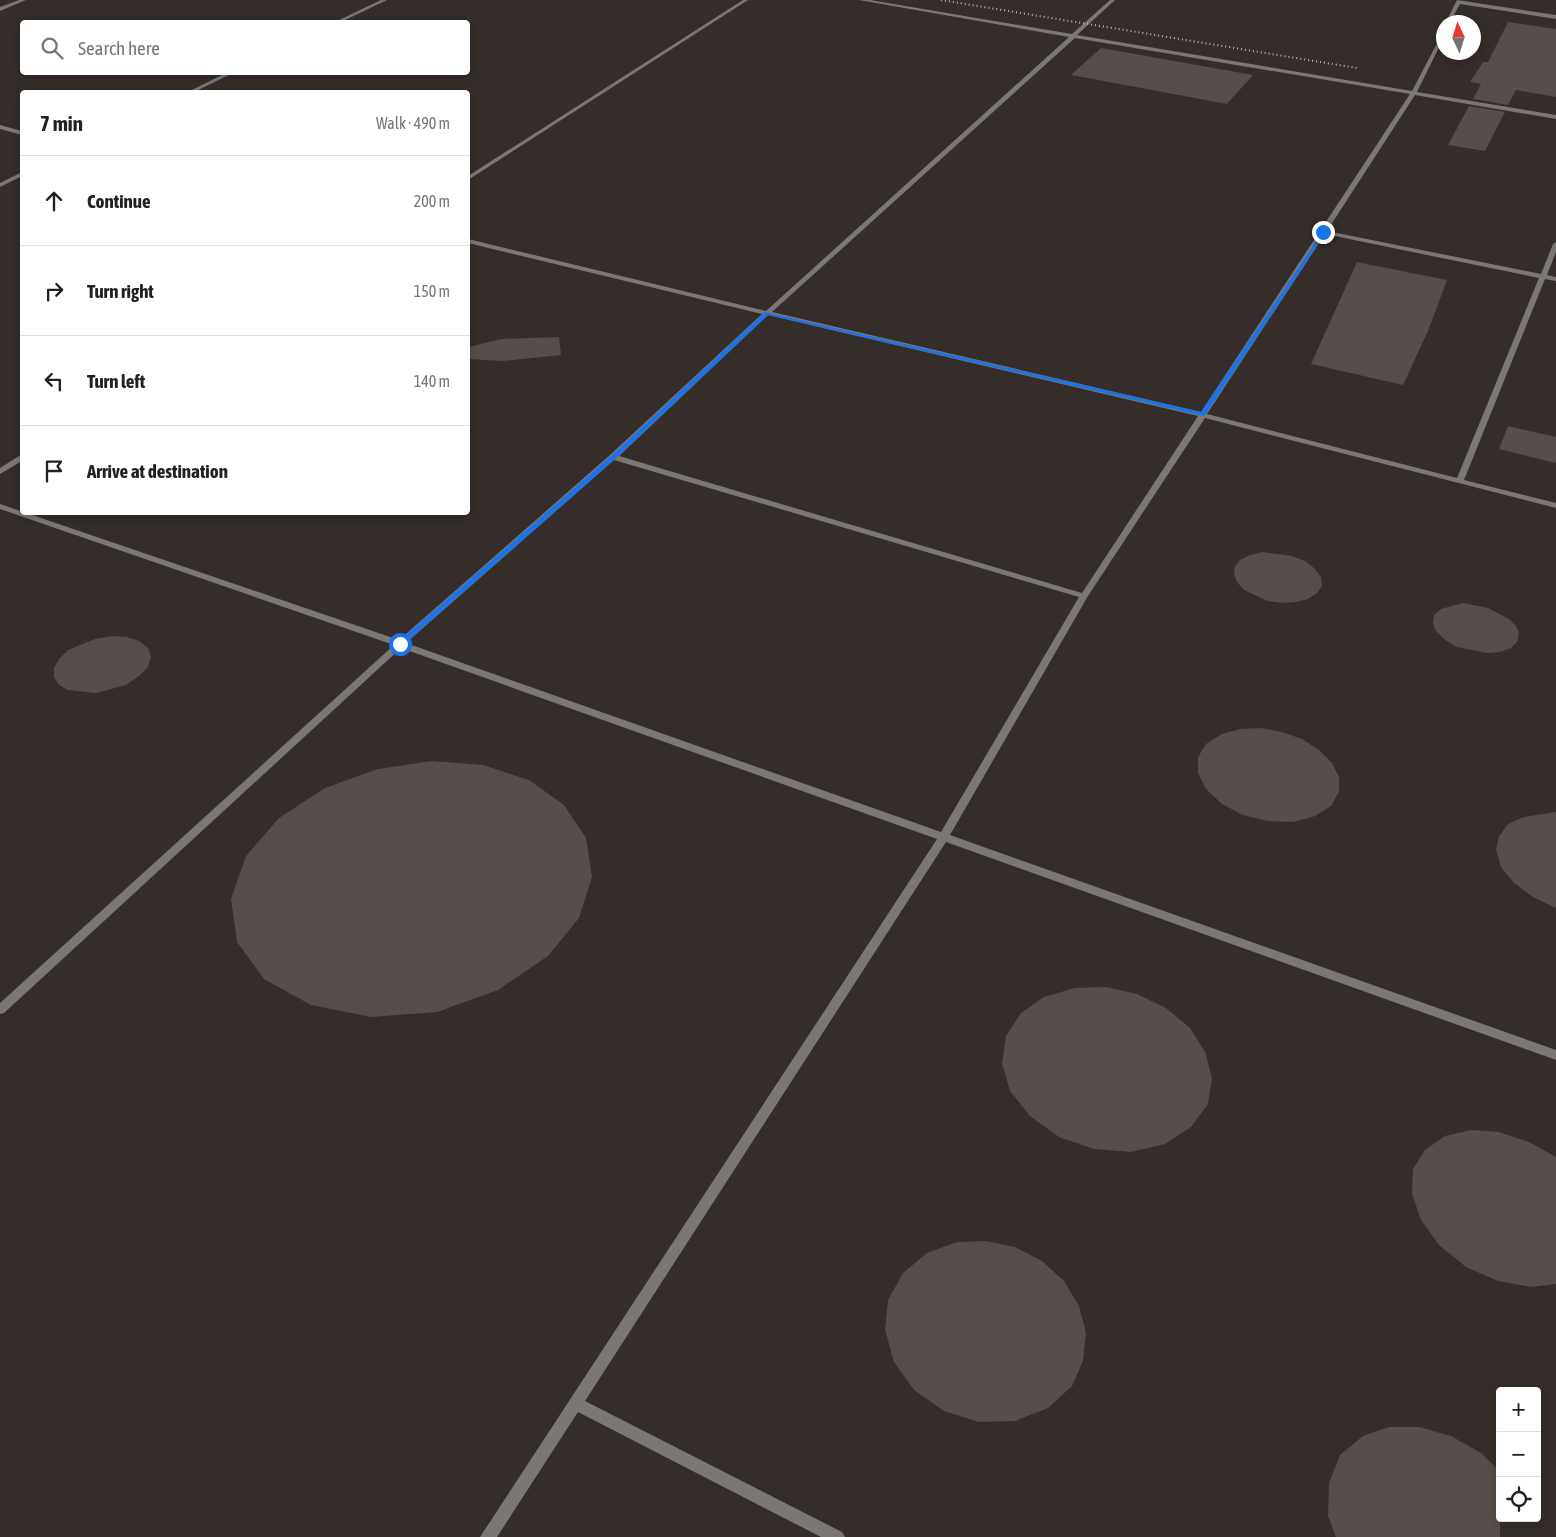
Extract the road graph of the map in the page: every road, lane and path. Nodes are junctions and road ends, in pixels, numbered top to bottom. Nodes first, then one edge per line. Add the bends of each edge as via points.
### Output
1 (24, 0) edge
2 (385, 0) edge
3 (746, 0) edge
4 (861, 0) edge
5 (1113, 0) edge
6 (1458, 1) edge
7 (0, 9) edge
8 (1451, 15) edge
9 (1556, 17) edge
10 (342, 20) edge
11 (1075, 36) junction
12 (1436, 48) edge
13 (227, 75) edge
14 (195, 90) edge
15 (1414, 93) junction
16 (1556, 117) edge
17 (0, 127) edge
18 (20, 132) edge
19 (20, 175) edge
20 (470, 177) edge
21 (0, 185) edge
22 (1323, 232) junction
23 (470, 241) edge
24 (1556, 244) edge
25 (1543, 276) junction
26 (1556, 279) edge
27 (767, 314) junction
28 (1203, 414) junction
29 (613, 457) junction
30 (20, 459) edge
31 (0, 472) edge
32 (1460, 482) junction
33 (0, 506) edge
34 (1556, 506) edge
35 (20, 513) edge
36 (26, 515) edge
37 (1084, 596) junction
38 (400, 644) junction
39 (944, 836) junction
40 (0, 1010) edge
41 (1556, 1055) edge
42 (575, 1403) junction
43 (488, 1537) edge
44 (837, 1537) edge

1 - 7 lane
2 - 10 lane
3 - 20 lane
4 - 11 lane
5 - 11 lane
6 - 8 lane
6 - 9 lane
11 - 15 lane
11 - 27 lane
12 - 15 lane
13 - 14 lane
15 - 16 lane
15 - 22 lane
17 - 18 lane
19 - 21 lane
22 - 25 lane
22 - 28 lane
23 - 27 lane
24 - 25 lane
25 - 26 lane
25 - 32 lane
27 - 28 lane
27 - 29 lane
28 - 32 lane
28 - 37 lane
29 - 37 lane
29 - 38 lane
30 - 31 lane
32 - 34 lane
33 - 35 lane
36 - 38 lane
37 - 39 lane
38 - 39 lane
38 - 40 lane
39 - 41 lane
39 - 42 lane
42 - 43 lane
42 - 44 lane

